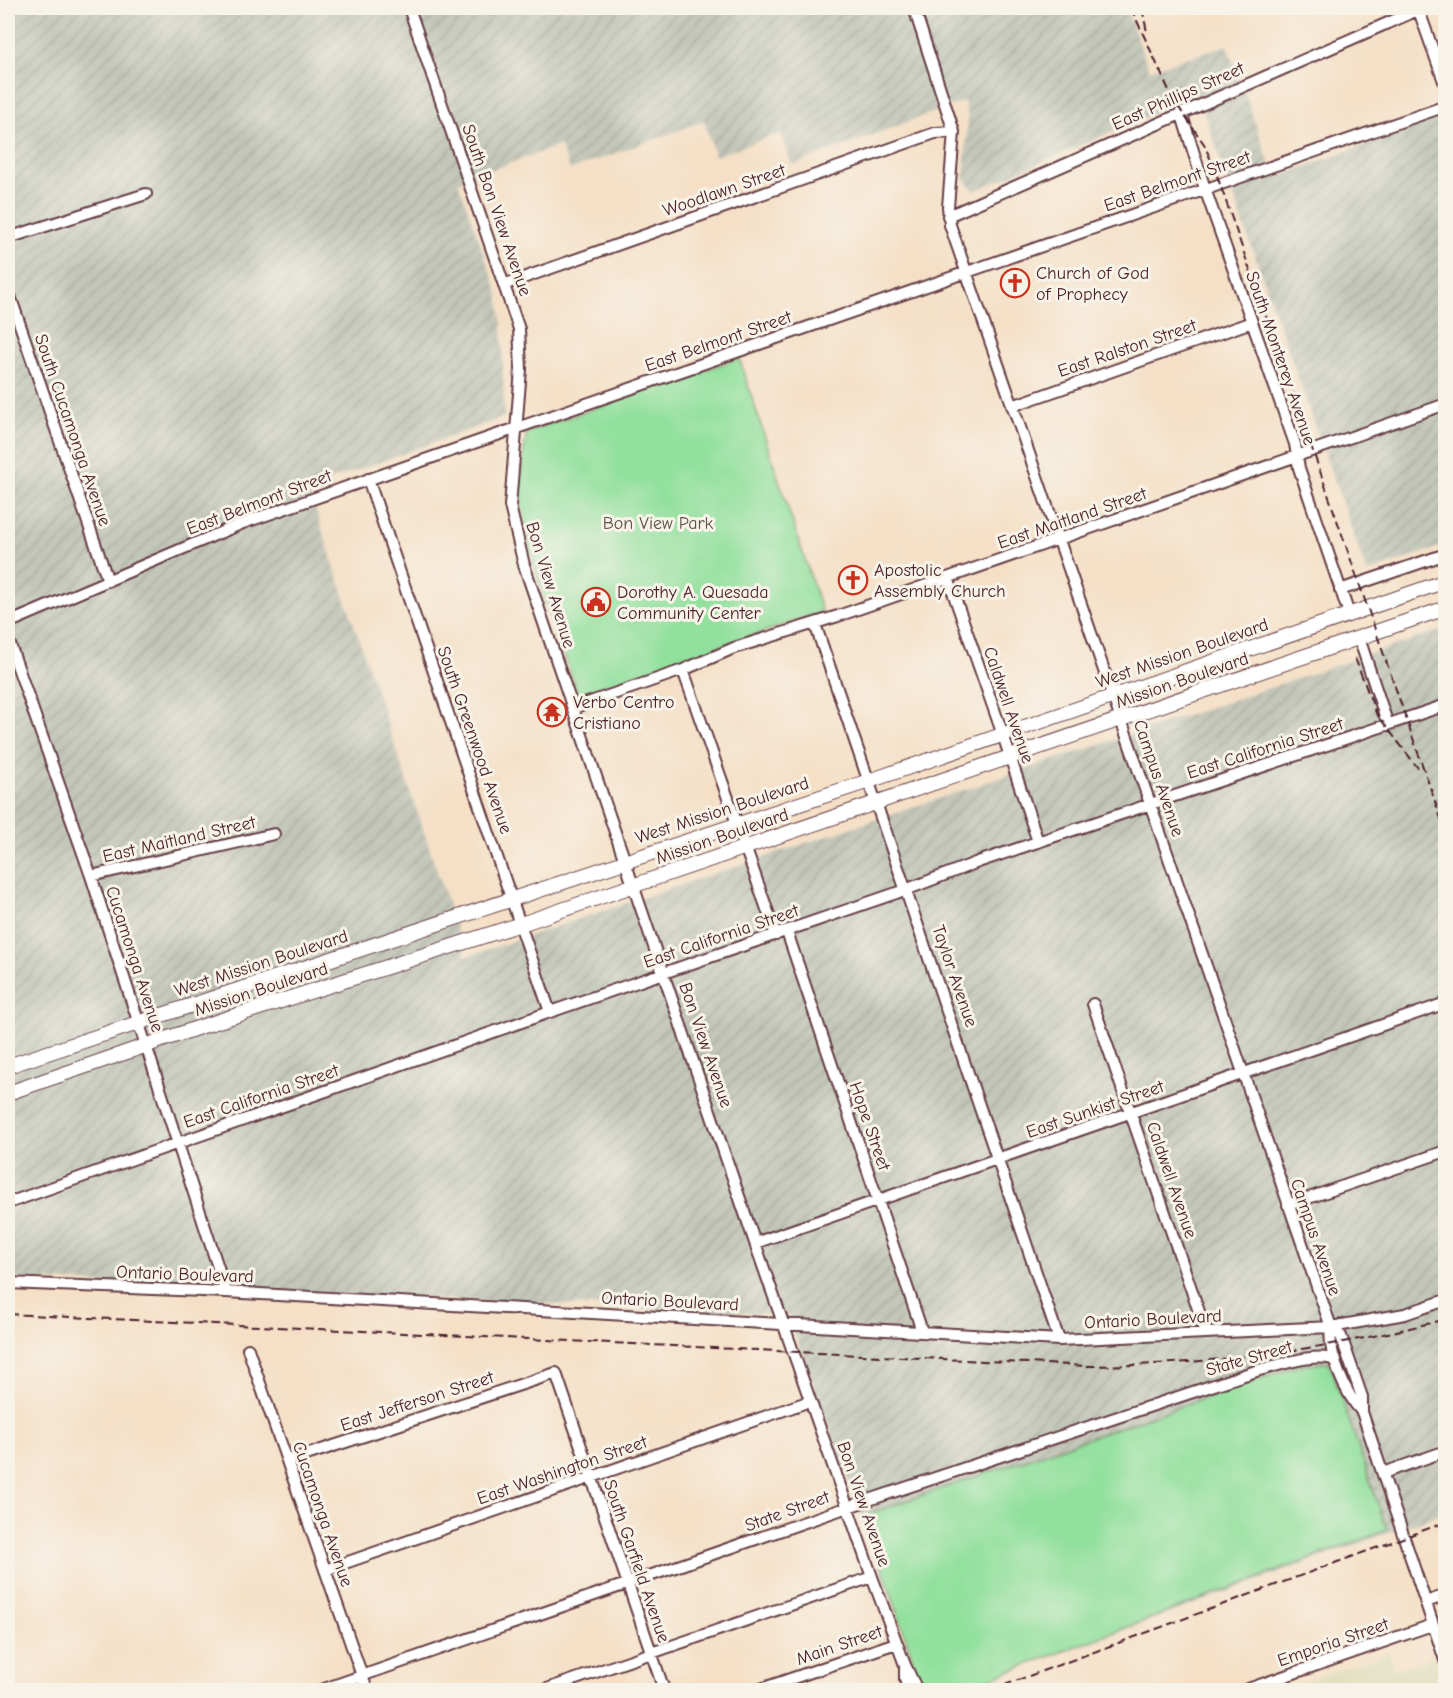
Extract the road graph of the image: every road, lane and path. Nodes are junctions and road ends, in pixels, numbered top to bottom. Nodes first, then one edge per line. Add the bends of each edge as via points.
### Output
1 (409, 8) edge
2 (914, 8) edge
3 (1419, 8) edge
4 (1446, 87) edge
5 (1446, 106) edge
6 (1181, 112) junction
7 (954, 132) junction
8 (1205, 189) junction
9 (147, 194) dead end
10 (948, 216) junction
11 (8, 238) edge
12 (966, 272) junction
13 (506, 284) junction
14 (8, 290) edge
15 (1252, 322) junction
16 (1446, 404) edge
17 (1012, 406) junction
18 (516, 428) junction
19 (1297, 456) junction
20 (368, 479) junction
21 (1059, 540) junction
22 (1446, 554) edge
23 (948, 578) junction
24 (108, 581) junction
25 (1446, 581) edge
26 (1340, 590) junction
27 (1446, 608) edge
28 (1349, 614) junction
29 (8, 623) edge
30 (815, 624) junction
31 (1359, 638) junction
32 (8, 639) edge
33 (683, 670) junction
34 (1113, 695) junction
35 (1446, 705) edge
36 (573, 708) junction
37 (1122, 719) junction
38 (1388, 725) junction
39 (1004, 735) junction
40 (1010, 758) junction
41 (869, 781) junction
42 (877, 803) junction
43 (1151, 803) junction
44 (737, 825) junction
45 (274, 834) dead end
46 (1038, 842) junction
47 (744, 847) junction
48 (625, 860) junction
49 (91, 876) junction
50 (634, 885) junction
51 (908, 890) junction
52 (511, 898) junction
53 (521, 924) junction
54 (782, 933) junction
55 (664, 972) junction
56 (1446, 1003) edge
57 (1093, 1004) dead end
58 (550, 1012) junction
59 (138, 1023) junction
60 (146, 1046) junction
61 (8, 1066) edge
62 (1242, 1074) junction
63 (8, 1093) edge
64 (1132, 1113) junction
65 (178, 1143) junction
66 (1446, 1151) edge
67 (999, 1160) junction
68 (877, 1200) junction
69 (8, 1203) edge
70 (1288, 1205) junction
71 (755, 1243) junction
72 (8, 1283) edge
73 (226, 1292) junction
74 (1446, 1300) edge
75 (784, 1324) junction
76 (1330, 1327) junction
77 (922, 1331) junction
78 (1206, 1332) junction
79 (1059, 1340) junction
80 (248, 1349) dead end
81 (1336, 1360) junction
82 (556, 1373) joint
83 (810, 1401) junction
84 (1362, 1412) junction
85 (1446, 1451) edge
86 (288, 1461) junction
87 (1383, 1473) junction
88 (591, 1477) junction
89 (848, 1507) junction
90 (325, 1570) junction
91 (872, 1576) junction
92 (628, 1585) junction
93 (1446, 1595) edge
94 (1426, 1602) junction
95 (1432, 1625) junction
96 (897, 1643) junction
97 (651, 1652) junction
98 (1446, 1663) edge
99 (905, 1665) junction
100 (362, 1676) junction
101 (321, 1690) edge
102 (367, 1690) edge
103 (544, 1690) edge
104 (664, 1690) edge
105 (758, 1690) edge
106 (909, 1690) edge
107 (917, 1690) edge
108 (1245, 1690) edge

1 - 13 street, South Bon View Avenue
2 - 7 street
3 - 4 street
3 - 6 street, East Phillips Street
5 - 8 street, East Belmont Street
6 - 8 street, South Monterey Avenue
6 - 10 street, East Phillips Street
7 - 10 street, Campus Avenue
7 - 13 street, Woodlawn Street via 934,133
8 - 12 street, East Belmont Street
8 - 15 street, South Monterey Avenue
9 - 11 street
10 - 12 street, Campus Avenue
12 - 17 street, Campus Avenue
12 - 18 street, East Belmont Street
13 - 18 street, South Bon View Avenue via 519,329 521,369
14 - 24 street, South Cucamonga Avenue
15 - 17 street, East Ralston Street
15 - 19 street, South Monterey Avenue
16 - 19 street, East Maitland Street
17 - 21 street, Campus Avenue
18 - 20 street, East Belmont Street
18 - 36 street, Bon View Avenue via 510,506 524,565
19 - 21 street, East Maitland Street
19 - 26 street, South Monterey Avenue
20 - 24 street, East Belmont Street via 235,526
20 - 52 street, South Greenwood Avenue
21 - 23 street, East Maitland Street
21 - 34 street, Campus Avenue
22 - 26 street
23 - 30 street, East Maitland Street
23 - 39 street, Caldwell Avenue
24 - 29 street, East Belmont Street
25 - 28 main road, West Mission Boulevard
26 - 28 street, South Monterey Avenue
27 - 31 main road, Mission Boulevard
28 - 34 main road, West Mission Boulevard
30 - 33 street, East Maitland Street via 734,648
30 - 41 street, Taylor Avenue
31 - 37 main road, Mission Boulevard
31 - 38 street
32 - 49 street, Cucamonga Avenue
33 - 36 street, East Maitland Street
33 - 44 street, Hope Street
34 - 37 street, Campus Avenue
34 - 39 main road, West Mission Boulevard
35 - 38 street, East California Street
36 - 48 street, Bon View Avenue
37 - 40 main road, Mission Boulevard
37 - 43 street, Campus Avenue
38 - 43 street, East California Street
39 - 40 street, Caldwell Avenue
39 - 41 main road, West Mission Boulevard
40 - 42 main road, Mission Boulevard
40 - 46 street, Caldwell Avenue
41 - 42 street, Taylor Avenue
41 - 44 main road, West Mission Boulevard
42 - 47 main road, Mission Boulevard
42 - 51 street, Taylor Avenue
43 - 46 street, East California Street
43 - 62 street, Campus Avenue
44 - 47 street, Hope Street
44 - 48 main road, West Mission Boulevard
45 - 49 street, East Maitland Street
46 - 51 street, East California Street
47 - 50 main road, Mission Boulevard
47 - 54 street, Hope Street
48 - 50 street, Bon View Avenue
48 - 52 main road, West Mission Boulevard
49 - 59 street, Cucamonga Avenue
50 - 53 main road, Mission Boulevard
50 - 55 street, Bon View Avenue
51 - 54 street, East California Street
51 - 67 street, Taylor Avenue
52 - 53 street, South Greenwood Avenue
52 - 59 main road, West Mission Boulevard
53 - 58 street, South Greenwood Avenue
53 - 60 main road, Mission Boulevard
54 - 55 street, East California Street
54 - 68 street, Hope Street
55 - 58 street, East California Street
55 - 71 street, Bon View Avenue
56 - 62 street, East Sunkist Street
57 - 64 street, Caldwell Avenue
58 - 65 street, East California Street
59 - 60 street, Cucamonga Avenue
59 - 61 main road, West Mission Boulevard
60 - 63 main road, Mission Boulevard
60 - 65 street, Cucamonga Avenue
62 - 64 street, East Sunkist Street
62 - 70 street, Campus Avenue
64 - 67 street, East Sunkist Street
64 - 78 street, Caldwell Avenue
65 - 69 street, East California Street
65 - 73 street, Cucamonga Avenue
66 - 70 street
67 - 68 street, East Sunkist Street
67 - 79 street, Taylor Avenue
68 - 71 street, East Sunkist Street
68 - 77 street, Hope Street
70 - 76 street, Campus Avenue
71 - 75 street, Bon View Avenue
72 - 73 street, Ontario Boulevard
73 - 75 street, Ontario Boulevard
74 - 76 street, Ontario Boulevard via 1405,1314
75 - 77 street, Ontario Boulevard
75 - 83 street, Bon View Avenue
76 - 78 street, Ontario Boulevard
76 - 81 street, Campus Avenue
76 - 84 street, Campus Avenue via 1341,1336 1362,1397
77 - 79 street, Ontario Boulevard
78 - 79 street, Ontario Boulevard
80 - 86 street, Cucamonga Avenue
81 - 84 street, Campus Avenue via 1351,1401
81 - 89 street, State Street via 1299,1360 1248,1373
82 - 86 street, East Jefferson Street
82 - 88 street, South Garfield Avenue
83 - 88 street, East Washington Street
83 - 89 street, Bon View Avenue
84 - 87 street, Campus Avenue
85 - 87 street
86 - 90 street, Cucamonga Avenue
87 - 94 street, Campus Avenue
88 - 90 street, East Washington Street
88 - 92 street, South Garfield Avenue
89 - 91 street, Bon View Avenue
89 - 92 street, State Street
90 - 100 street, Cucamonga Avenue
91 - 96 street, Bon View Avenue
91 - 97 street
92 - 97 street, South Garfield Avenue
92 - 100 street, State Street
93 - 94 street
94 - 95 street, Campus Avenue
95 - 98 street, Campus Avenue
95 - 108 street, Emporia Street
96 - 99 street, Bon View Avenue
96 - 105 street, Main Street
97 - 103 street
97 - 104 street, South Garfield Avenue
99 - 106 street, Bon View Avenue
99 - 107 street, Bon View Avenue
100 - 101 street, State Street
100 - 102 street, Cucamonga Avenue

